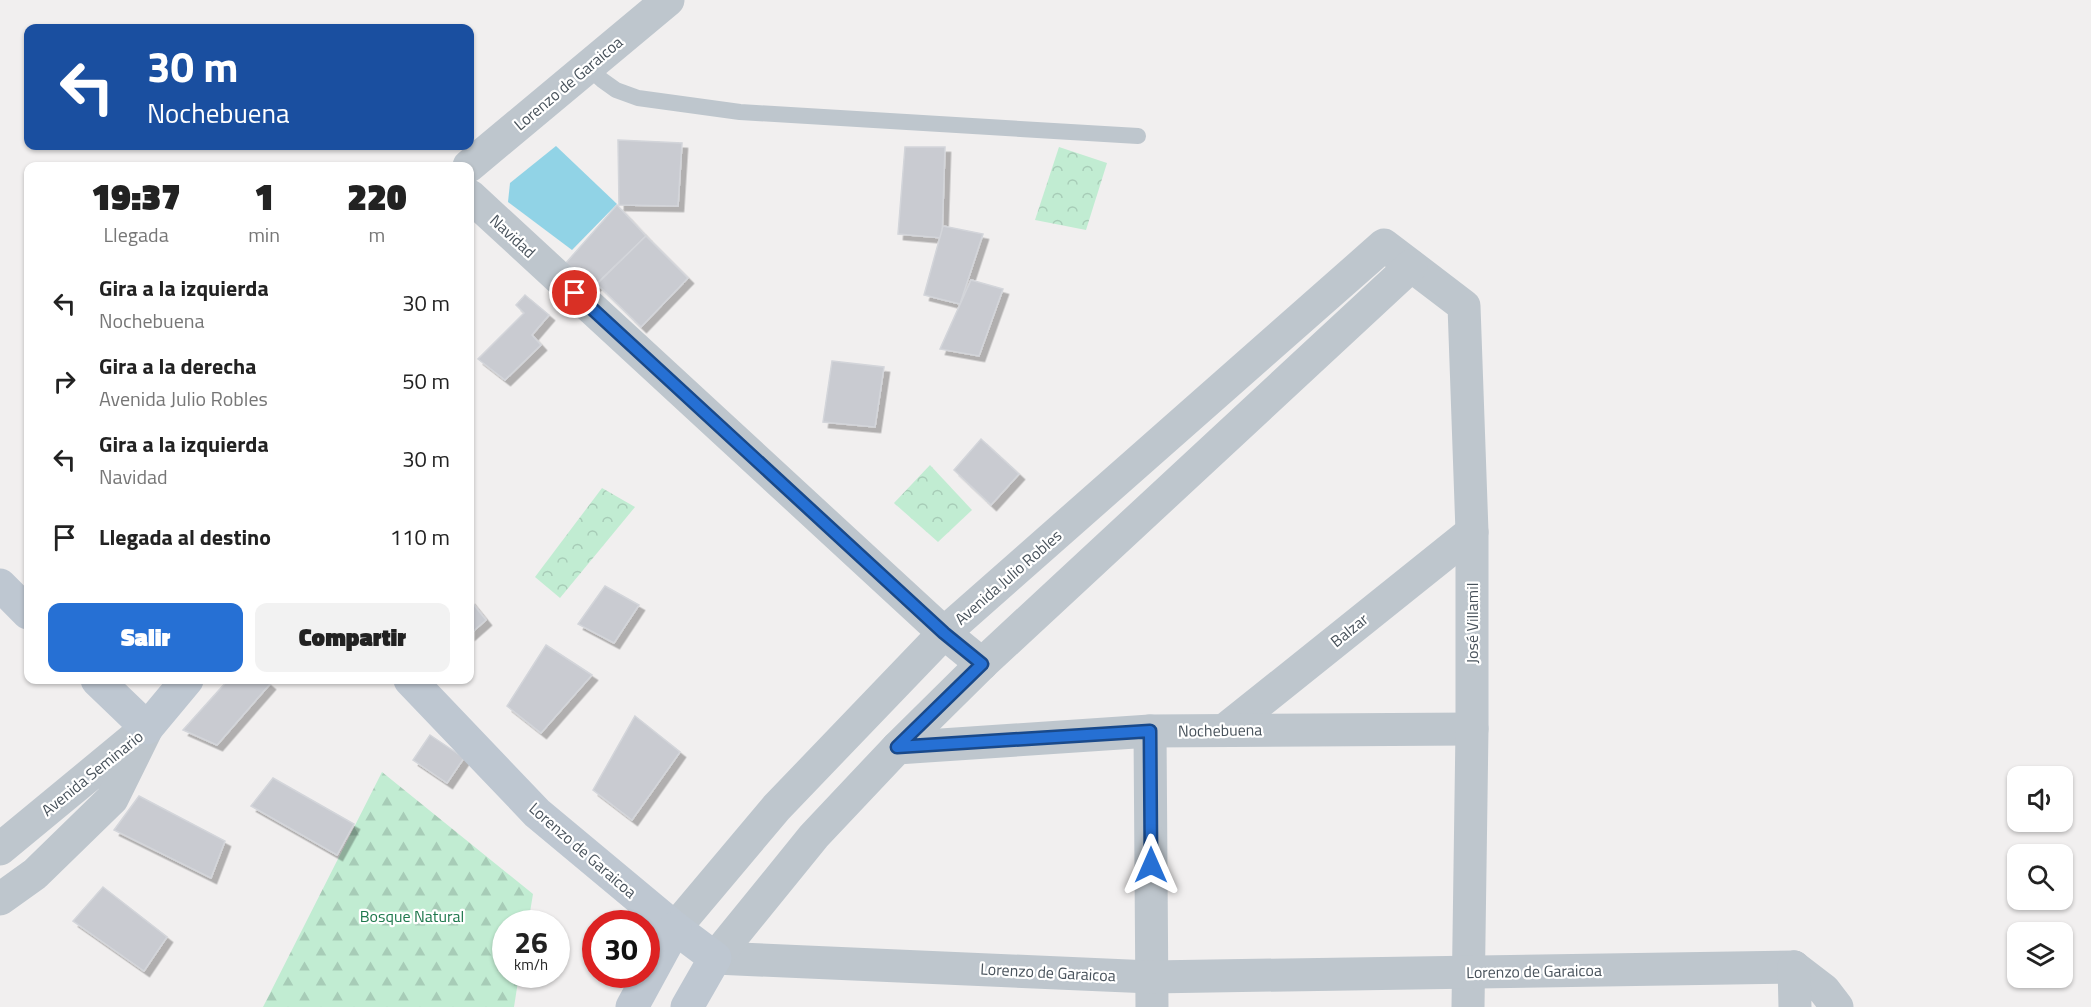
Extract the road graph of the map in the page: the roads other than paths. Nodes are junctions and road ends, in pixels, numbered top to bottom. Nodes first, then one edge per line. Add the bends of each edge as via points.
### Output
1 (668, 0) edge
2 (588, 67) junction
3 (1138, 136) dead end
4 (474, 162) edge
5 (474, 200) edge
6 (1411, 266) junction
7 (1472, 532) junction
8 (0, 585) edge
9 (24, 609) edge
10 (944, 633) junction
11 (982, 664) junction
12 (101, 684) edge
13 (184, 684) edge
14 (414, 684) edge
15 (147, 728) junction
16 (1226, 729) junction
17 (1472, 729) junction
18 (1150, 731) junction
19 (897, 747) junction
20 (0, 849) edge
21 (0, 899) edge
22 (675, 928) junction
23 (715, 958) junction
24 (1794, 967) junction
25 (1468, 972) junction
26 (1152, 992) edge
27 (632, 1007) edge
28 (687, 1007) edge
29 (1468, 1007) edge
30 (1795, 1007) edge
31 (1837, 1007) edge

1 - 2 street, Lorenzo de Garaicoa
2 - 3 lane via 616,90 638,99 740,112
2 - 4 street, Lorenzo de Garaicoa
5 - 10 street, Navidad
6 - 7 street, José Villamil via 1464,306
6 - 10 street, Avenida Julio Robles via 1384,245
6 - 11 street
7 - 16 street, Balzar
7 - 17 street, José Villamil
8 - 9 main road
10 - 11 street, Navidad
10 - 22 street, Avenida Julio Robles via 776,808
11 - 19 street
12 - 15 main road
13 - 15 main road
14 - 22 main road, Lorenzo de Garaicoa via 537,813
15 - 20 street, Avenida Seminario
15 - 21 street, Avenida Seminario via 112,799 35,874
16 - 17 street, Nochebuena
16 - 18 street, Nochebuena
17 - 25 street, José Villamil
18 - 19 street, Nochebuena
18 - 26 street
19 - 23 street via 814,836
22 - 23 main road, Lorenzo de Garaicoa
22 - 27 main road, Avenida Julio Robles
23 - 26 street, Lorenzo de Garaicoa
23 - 28 main road
24 - 25 street, Lorenzo de Garaicoa
24 - 30 street
24 - 31 street via 1824,990
25 - 26 street, Lorenzo de Garaicoa
25 - 29 street, José Villamil

